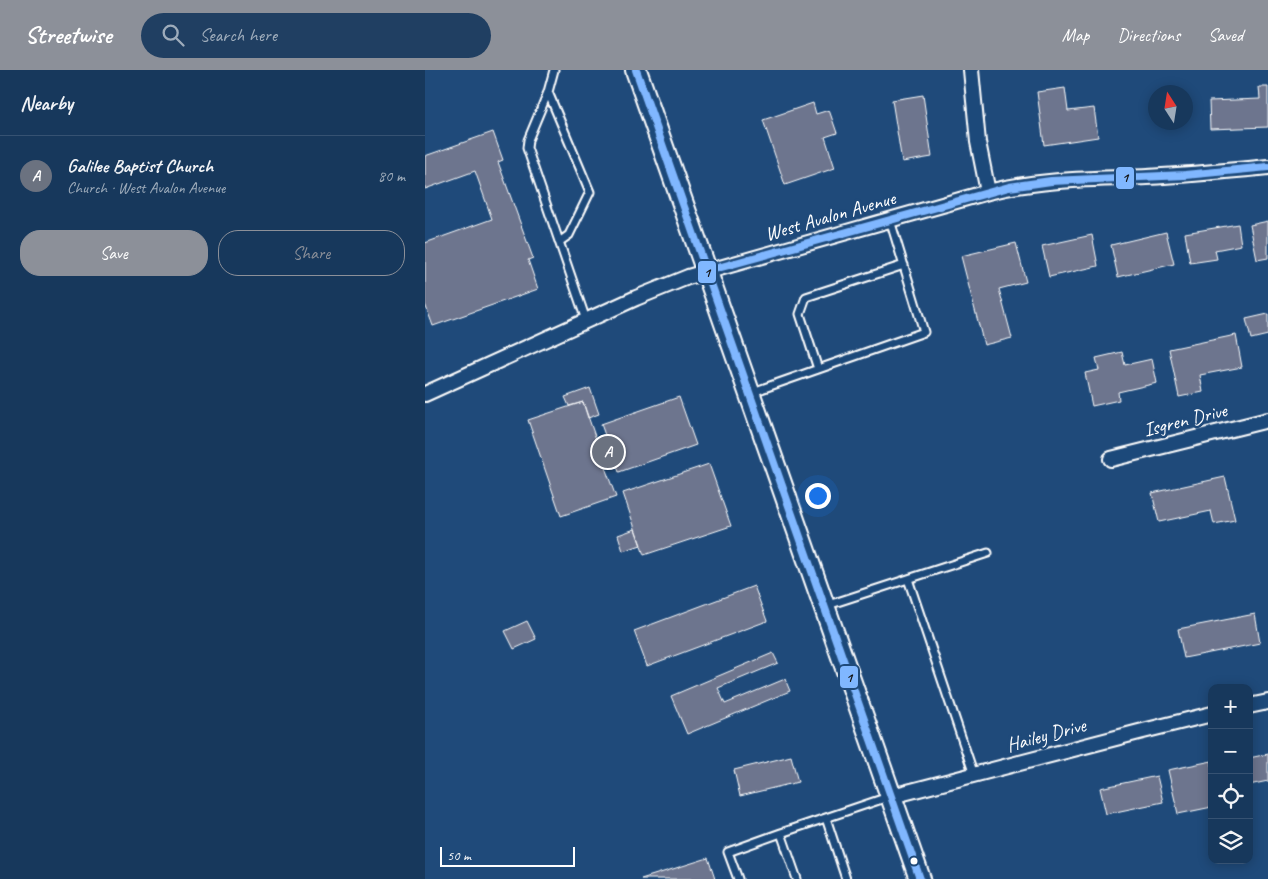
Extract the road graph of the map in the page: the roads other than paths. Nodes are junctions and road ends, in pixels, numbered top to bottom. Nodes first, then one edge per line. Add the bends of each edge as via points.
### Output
1 (554, 70) edge
2 (636, 70) edge
3 (971, 70) edge
4 (548, 92) junction
5 (1268, 166) edge
6 (988, 192) junction
7 (890, 220) junction
8 (559, 242) junction
9 (904, 265) junction
10 (707, 271) junction
11 (586, 320) junction
12 (818, 369) junction
13 (750, 393) junction
14 (425, 394) edge
15 (1268, 420) edge
16 (1111, 459) dead end
17 (988, 553) dead end
18 (908, 579) junction
19 (825, 606) junction
20 (1268, 702) edge
21 (1253, 705) edge
22 (1208, 715) edge
23 (974, 775) junction
24 (892, 796) junction
25 (826, 818) junction
26 (781, 833) junction
27 (738, 879) edge
28 (797, 879) edge
29 (846, 879) edge
30 (920, 879) edge

1 - 4 lane
2 - 10 main road
3 - 6 street
4 - 8 lane via 527,148
4 - 8 lane via 591,192 569,235
5 - 6 street, West Avalon Avenue via 1185,175 1051,181
6 - 7 street, West Avalon Avenue
7 - 9 lane
7 - 10 street, West Avalon Avenue
8 - 11 lane
9 - 12 lane via 806,297 800,314
9 - 12 lane via 924,332
10 - 11 street, West Avalon Avenue
10 - 13 main road
11 - 14 street, West Avalon Avenue
12 - 13 lane
13 - 19 main road
15 - 16 street, Isgren Drive
17 - 18 lane
18 - 19 lane
18 - 23 lane
19 - 24 main road
20 - 21 street
22 - 23 street, Hailey Drive
23 - 24 street, Hailey Drive
24 - 25 lane
24 - 30 main road
25 - 26 lane
25 - 29 lane
26 - 27 lane via 728,852
26 - 28 lane

